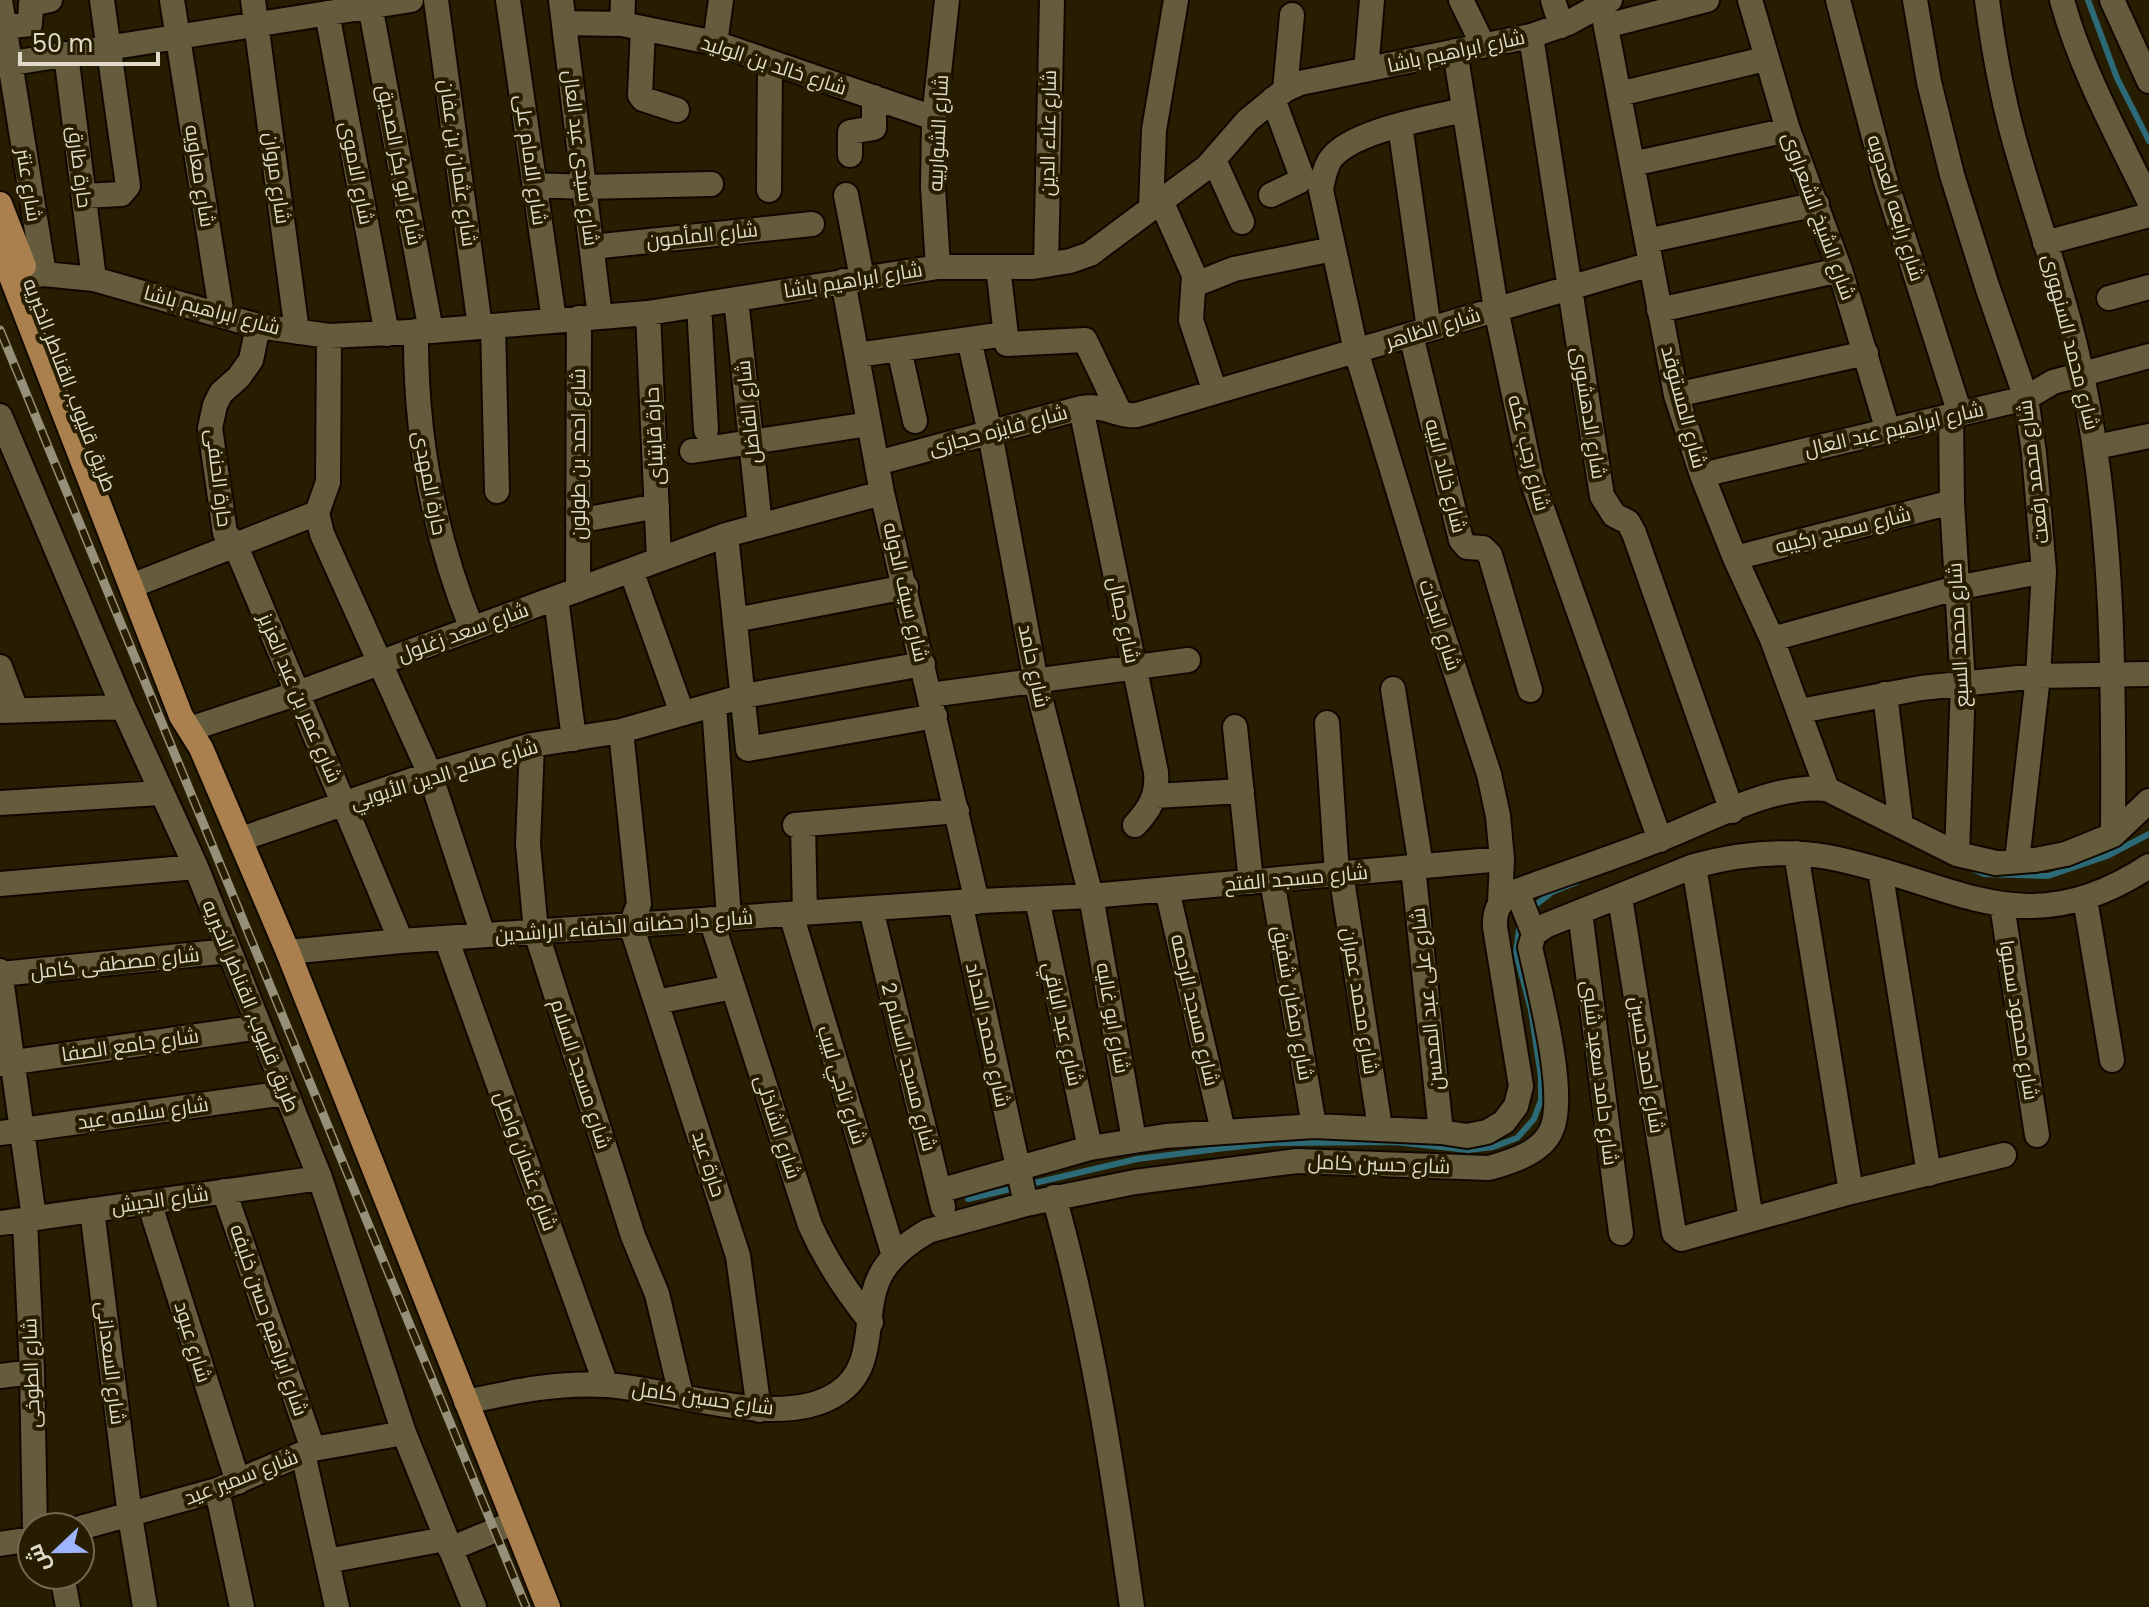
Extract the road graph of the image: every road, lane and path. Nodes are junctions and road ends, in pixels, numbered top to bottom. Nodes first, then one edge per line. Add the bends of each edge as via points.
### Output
1 (0, 0) edge
2 (50, 0) edge
3 (102, 0) edge
4 (172, 0) edge
5 (411, 0) edge
6 (436, 0) edge
7 (508, 0) edge
8 (721, 0) edge
9 (947, 0) edge
10 (1052, 0) edge
11 (1176, 0) edge
12 (1372, 0) edge
13 (1461, 0) edge
14 (1553, 0) edge
15 (1707, 0) edge
16 (1750, 0) edge
17 (1838, 0) edge
18 (1915, 0) edge
19 (1987, 0) edge
20 (2062, 0) edge
21 (2112, 0) edge
22 (370, 3) edge
23 (320, 9) edge
24 (562, 11) edge
25 (1606, 11) edge
26 (255, 12) edge
27 (1292, 15) dead end
28 (629, 18) edge
29 (1561, 26) junction
30 (4, 27) junction
31 (1531, 36) junction
32 (177, 37) junction
33 (715, 43) junction
34 (1483, 45) junction
35 (108, 48) junction
36 (1455, 51) junction
37 (66, 54) junction
38 (1765, 59) junction
39 (770, 62) junction
40 (5, 64) edge
41 (1366, 70) junction
42 (2149, 81) edge
43 (1279, 94) junction
44 (1619, 94) junction
45 (874, 97) junction
46 (677, 110) dead end
47 (1464, 110) junction
48 (934, 118) junction
49 (1400, 125) junction
50 (1788, 130) junction
51 (850, 155) dead end
52 (1214, 160) junction
53 (1632, 164) junction
54 (711, 184) dead end
55 (535, 185) junction
56 (585, 187) junction
57 (769, 190) dead end
58 (846, 195) dead end
59 (1271, 195) dead end
60 (84, 196) junction
61 (2149, 201) edge
62 (0, 204) edge
63 (1817, 204) junction
64 (1156, 205) junction
65 (2149, 215) edge
66 (1242, 222) dead end
67 (812, 224) dead end
68 (2045, 243) junction
69 (592, 247) junction
70 (0, 248) edge
71 (1333, 249) junction
72 (1649, 252) junction
73 (1046, 265) junction
74 (938, 267) junction
75 (998, 267) junction
76 (1840, 270) junction
77 (36, 275) junction
78 (94, 279) junction
79 (853, 280) junction
80 (1194, 285) junction
81 (1570, 287) junction
82 (2149, 287) edge
83 (2109, 298) dead end
84 (736, 299) junction
85 (699, 305) junction
86 (1496, 309) junction
87 (1659, 310) junction
88 (648, 313) junction
89 (222, 316) junction
90 (578, 318) junction
91 (258, 326) junction
92 (486, 326) junction
93 (424, 331) junction
94 (297, 332) junction
95 (1420, 332) junction
96 (387, 334) junction
97 (1005, 334) junction
98 (329, 336) junction
99 (969, 339) junction
100 (899, 349) junction
101 (1356, 351) junction
102 (1866, 353) junction
103 (857, 355) junction
104 (2149, 356) edge
105 (2082, 373) junction
106 (1215, 392) junction
107 (1676, 395) junction
108 (2026, 398) junction
109 (1081, 408) junction
110 (1120, 413) junction
111 (1956, 415) junction
112 (0, 416) edge
113 (915, 421) dead end
114 (869, 424) junction
115 (706, 430) dead end
116 (1888, 431) junction
117 (990, 433) junction
118 (2149, 436) edge
119 (751, 442) junction
120 (2096, 447) junction
121 (692, 451) dead end
122 (877, 463) junction
123 (1702, 475) junction
124 (497, 491) dead end
125 (882, 493) junction
126 (1952, 502) junction
127 (657, 506) junction
128 (317, 513) junction
129 (578, 521) junction
130 (760, 526) junction
131 (726, 535) junction
132 (235, 544) junction
133 (1735, 558) junction
134 (659, 559) junction
135 (631, 570) junction
136 (2044, 571) junction
137 (144, 581) junction
138 (906, 587) junction
139 (1956, 588) junction
140 (567, 594) junction
141 (735, 620) junction
142 (472, 629) junction
143 (1772, 639) junction
144 (1188, 660) dead end
145 (379, 663) junction
146 (923, 664) junction
147 (0, 667) edge
148 (1134, 668) junction
149 (2114, 674) junction
150 (2149, 674) edge
151 (2038, 676) junction
152 (1036, 682) junction
153 (1963, 684) junction
154 (1393, 689) dead end
155 (1530, 690) dead end
156 (298, 693) junction
157 (1885, 694) junction
158 (744, 696) junction
159 (714, 705) junction
160 (933, 705) junction
161 (123, 707) junction
162 (8, 711) edge
163 (1800, 711) junction
164 (682, 713) junction
165 (1327, 723) dead end
166 (1235, 727) dead end
167 (621, 731) junction
168 (200, 737) junction
169 (574, 739) junction
170 (532, 745) junction
171 (430, 774) junction
172 (1827, 789) junction
173 (1242, 791) junction
174 (160, 793) junction
175 (1155, 796) junction
176 (2149, 801) edge
177 (0, 803) edge
178 (344, 804) junction
179 (957, 811) junction
180 (1732, 811) junction
181 (1135, 825) dead end
182 (1901, 826) junction
183 (2113, 835) junction
184 (241, 839) junction
185 (1660, 840) junction
186 (1796, 853) junction
187 (1957, 854) junction
188 (1502, 859) junction
189 (2017, 861) junction
190 (1417, 866) junction
191 (1694, 866) junction
192 (2149, 866) edge
193 (196, 867) junction
194 (1880, 870) junction
195 (1339, 874) junction
196 (1262, 881) junction
197 (0, 884) edge
198 (1167, 890) junction
199 (1091, 896) junction
200 (1508, 897) junction
201 (1620, 898) junction
202 (1037, 899) junction
203 (2085, 899) junction
204 (969, 902) junction
205 (2002, 905) junction
206 (871, 909) junction
207 (1580, 912) junction
208 (798, 914) junction
209 (720, 919) junction
210 (631, 925) junction
211 (536, 932) junction
212 (1534, 934) junction
213 (483, 935) junction
214 (446, 938) junction
215 (401, 941) junction
216 (229, 951) junction
217 (288, 952) junction
218 (0, 973) edge
219 (733, 987) junction
220 (656, 1002) junction
221 (260, 1027) junction
222 (2112, 1060) dead end
223 (6, 1063) edge
224 (286, 1093) junction
225 (1314, 1126) junction
226 (1380, 1128) junction
227 (1223, 1131) junction
228 (12, 1132) edge
229 (1441, 1132) junction
230 (2037, 1135) dead end
231 (1134, 1140) junction
232 (1090, 1148) junction
233 (2004, 1155) dead end
234 (1017, 1167) junction
235 (1929, 1174) junction
236 (320, 1178) junction
237 (224, 1191) junction
238 (939, 1191) junction
239 (1851, 1192) junction
240 (1054, 1197) junction
241 (149, 1202) junction
242 (1026, 1204) junction
243 (92, 1210) junction
244 (30, 1219) junction
245 (1751, 1219) junction
246 (0, 1223) edge
247 (948, 1225) junction
248 (1621, 1233) dead end
249 (894, 1256) junction
250 (871, 1322) junction
251 (32, 1372) junction
252 (0, 1376) edge
253 (606, 1385) junction
254 (681, 1395) junction
255 (466, 1402) junction
256 (759, 1410) junction
257 (404, 1433) junction
258 (308, 1451) junction
259 (227, 1486) junction
260 (35, 1511) edge
261 (130, 1516) junction
262 (513, 1523) junction
263 (96, 1524) edge
264 (448, 1544) junction
265 (327, 1561) junction
266 (145, 1607) edge
267 (242, 1607) edge
268 (337, 1607) edge
269 (474, 1607) edge
270 (548, 1607) edge
271 (1132, 1607) edge

1 - 30 street, شارع عنتر
2 - 30 street via 31,4 30,24
3 - 35 street
4 - 32 street, شارع معاويه
5 - 22 street
6 - 92 street, شارع عثمان بن عفان
7 - 55 street, شارع الامام على
8 - 33 street
9 - 48 street, شارع الشواربيه
10 - 73 street, شارع علاء الدين
11 - 64 street via 1154,130
12 - 41 street
13 - 34 street
14 - 29 street
15 - 25 street, شارع ابراهيم باشا
16 - 38 street, شارع الشيخ الشعراوى
17 - 111 street, شارع رابعه العدويه
18 - 108 street, شارع محمد رفعت via 1952,175
19 - 68 street, شارع محمد السنهورى via 1997,67
20 - 61 street
21 - 42 street
22 - 23 street
22 - 93 street, شارع ابو بكر الصديق
23 - 26 street
23 - 96 street, شارع الاموى
24 - 28 street, شارع خالد بن الوليد
24 - 56 street, شارع سيدى عبد العال
25 - 29 street, شارع ابراهيم باشا
25 - 44 street, شارع المستوقد
26 - 32 street
26 - 94 street, شارع مروان
27 - 43 street
28 - 33 street, شارع خالد بن الوليد
28 - 46 street via 640,95
29 - 31 street, شارع ابراهيم باشا
30 - 40 street, شارع عنتر
31 - 34 street, شارع ابراهيم باشا
31 - 81 street, شارع الدهشورى
32 - 35 street
32 - 89 street, شارع معاويه
33 - 39 street, شارع خالد بن الوليد
34 - 36 street, شارع ابراهيم باشا
35 - 37 street
35 - 60 street via 128,186 121,194
36 - 41 street, شارع ابراهيم باشا
36 - 47 street, شارع رجب عكه
37 - 40 street
37 - 60 street, حارة طارق
38 - 44 street
38 - 50 street, شارع الشيخ الشعراوى
39 - 45 street, شارع خالد بن الوليد
39 - 57 street
40 - 77 street, شارع عنتر
41 - 43 street, شارع ابراهيم باشا via 1300,83
43 - 52 street, شارع ابراهيم باشا
43 - 59 street via 1302,177
44 - 53 street, شارع المستوقد
45 - 48 street, شارع خالد بن الوليد
45 - 51 street via 874,128 850,132
47 - 49 street, شارع البحات
47 - 86 street, شارع رجب عكه
48 - 74 street, شارع الشواربيه
49 - 71 street, شارع البحات via 1342,148 1323,174 1321,190
49 - 95 street, شارع خالد البيه
50 - 53 street
50 - 63 street, شارع الشيخ الشعراوى
52 - 64 street, شارع ابراهيم باشا
52 - 66 street
53 - 72 street, شارع المستوقد
54 - 56 street
55 - 56 street
55 - 90 street, شارع الامام على
56 - 69 street, شارع سيدى عبد العال
58 - 79 street, شارع سيف الدوله
60 - 78 street, حارة طارق
62 - 77 main road, طريق قليوب, القناطر الخيريه
63 - 72 street, شارع الظاهر
63 - 76 street, شارع الشيخ الشعراوى
64 - 73 street, شارع ابراهيم باشا via 1090,254
64 - 80 street via 1193,272
65 - 68 street
67 - 69 street, شارع المأمون
68 - 105 street, شارع محمد السنهورى
69 - 90 street, شارع سيدى عبد العال
70 - 168 main road, طريق قليوب, القناطر الخيريه via 181,716
71 - 80 street via 1234,269
71 - 101 street, شارع البحات
72 - 81 street, شارع الظاهر
72 - 87 street, شارع المستوقد
73 - 75 street, شارع ابراهيم باشا
74 - 75 street, شارع ابراهيم باشا
74 - 79 street, شارع ابراهيم باشا
75 - 97 street
76 - 87 street
76 - 102 street, شارع الشيخ الشعراوى
77 - 78 street, شارع ابراهيم باشا
77 - 137 main road, طريق قليوب, القناطر الخيريه
78 - 89 street, شارع ابراهيم باشا
79 - 84 street, شارع ابراهيم باشا
79 - 103 street, شارع سيف الدوله
80 - 106 street via 1191,320
81 - 86 street, شارع الظاهر
81 - 180 street, شارع الدهشورى via 1602,496 1634,533
82 - 83 street
84 - 85 street, شارع ابراهيم باشا
84 - 119 street, شارع الفاضل
85 - 88 street, شارع ابراهيم باشا
85 - 115 street
86 - 95 street, شارع الظاهر
86 - 185 street, شارع رجب عكه via 1532,480
87 - 107 street, شارع المستوقد
88 - 90 street, شارع ابراهيم باشا
88 - 127 street, حارة قايتباى
89 - 91 street, شارع ابراهيم باشا
90 - 92 street, شارع ابراهيم باشا
90 - 129 street, شارع احمد بن طولون
91 - 94 street, شارع ابراهيم باشا
91 - 132 street, حارة الحنفى via 251,360 221,393 210,428 225,533
92 - 93 street, شارع ابراهيم باشا
92 - 124 street, شارع عثمان بن عفان
93 - 96 street, شارع ابراهيم باشا
93 - 142 street, حارة المهدى via 417,399 426,478 448,566
94 - 98 street, شارع ابراهيم باشا
95 - 101 street, شارع الظاهر
95 - 155 street, شارع خالد البيه via 1461,540 1490,555
96 - 98 street, شارع ابراهيم باشا
97 - 99 street
97 - 110 street via 1008,344 1087,341
98 - 128 street via 328,482
99 - 100 street
99 - 117 street, شارع حامد
100 - 103 street
100 - 113 street
101 - 106 street, شارع الظاهر
101 - 188 street, شارع البحات via 1489,774
102 - 107 street
102 - 116 street, شارع الشيخ الشعراوى
103 - 114 street, شارع سيف الدوله
104 - 105 street, شارع ابراهيم عبد العال
105 - 108 street, شارع ابراهيم عبد العال
105 - 120 street, شارع محمد السنهورى
106 - 110 street, شارع الظاهر via 1137,415
107 - 123 street, شارع المستوقد
108 - 111 street, شارع ابراهيم عبد العال
108 - 136 street, شارع محمد رفعت
109 - 110 street, شارع فايزه حجازى
109 - 117 street, شارع فايزه حجازى
109 - 148 street, شارع جمال
111 - 116 street, شارع ابراهيم عبد العال
111 - 126 street, شارع محمد السبع
112 - 161 street, طريق قليوب, القناطر الخيريه
114 - 119 street
114 - 122 street, شارع سيف الدوله
116 - 123 street, شارع ابراهيم عبد العال
117 - 122 street, شارع فايزه حجازى
117 - 152 street, شارع حامد
118 - 120 street
119 - 121 street
119 - 130 street, شارع الفاضل
120 - 149 street, شارع محمد السنهورى
122 - 125 street, شارع سيف الدوله
123 - 133 street, شارع المستوقد
125 - 130 street, شارع سعد زغلول
125 - 138 street, شارع سيف الدوله
126 - 133 street, شارع سميح ركيبه
126 - 139 street, شارع محمد السبع
127 - 129 street
127 - 134 street, حارة قايتباى
128 - 132 street
128 - 145 street
129 - 140 street, شارع احمد بن طولون
130 - 131 street, شارع سعد زغلول
131 - 134 street, شارع سعد زغلول
131 - 141 street
132 - 137 street
132 - 156 street, شارع عمر بن عبد العزيز
133 - 143 street, شارع المستوقد
134 - 135 street, شارع سعد زغلول
135 - 140 street, شارع سعد زغلول
135 - 164 street
136 - 139 street
136 - 151 street, شارع محمد رفعت
137 - 168 main road, طريق قليوب, القناطر الخيريه
138 - 141 street
138 - 146 street, شارع سيف الدوله
139 - 143 street
139 - 153 street, شارع محمد السبع
140 - 142 street, شارع سعد زغلول
140 - 169 street
141 - 158 street
142 - 145 street, شارع سعد زغلول
143 - 163 street, شارع المستوقد
144 - 148 street
145 - 156 street, شارع سعد زغلول
145 - 171 street
146 - 158 street, شارع صلاح الدين الأيوبي
146 - 160 street, شارع سيف الدوله
147 - 162 street
148 - 152 street
148 - 175 street, شارع جمال via 1156,772
149 - 150 street
149 - 151 street
149 - 183 street, شارع محمد السنهورى
151 - 153 street
151 - 189 street, شارع محمد رفعت
152 - 160 street
152 - 199 street, شارع حامد
153 - 157 street
153 - 187 street, شارع محمد السبع
154 - 190 street, شارع على عبد المحسن
156 - 168 street, شارع سعد زغلول
156 - 178 street, شارع عمر بن عبد العزيز
157 - 163 street
157 - 182 street
158 - 159 street, شارع صلاح الدين الأيوبي
158 - 160 street via 748,749
159 - 164 street, شارع صلاح الدين الأيوبي
159 - 209 street, شارع الشاذلى
160 - 179 street, شارع سيف الدوله
161 - 162 street
161 - 174 street, طريق قليوب, القناطر الخيريه
163 - 172 street, شارع المستوقد
164 - 167 street, شارع صلاح الدين الأيوبي
165 - 195 street, شارع محمد عمران
166 - 173 street, شارع رمضان شفيق
167 - 169 street, شارع صلاح الدين الأيوبي
167 - 210 street via 639,904
168 - 184 main road, طريق قليوب, القناطر الخيريه
169 - 170 street, شارع صلاح الدين الأيوبي
170 - 171 street, شارع صلاح الدين الأيوبي
170 - 211 street, شارع مسجد السلام via 528,844
171 - 178 street, شارع صلاح الدين الأيوبي
171 - 213 street
172 - 180 street via 1783,791
172 - 182 street
173 - 175 street
173 - 196 street, شارع رمضان شفيق
174 - 177 street
174 - 193 street, طريق قليوب, القناطر الخيريه
175 - 181 street
176 - 183 street
178 - 184 street, شارع صلاح الدين الأيوبي
178 - 215 street, شارع عمر بن عبد العزيز
179 - 204 street, شارع سيف الدوله
179 - 208 street, شارع ناجي لبيب via 799,825
180 - 185 street
182 - 187 street
183 - 189 street via 2066,854
184 - 217 main road, طريق قليوب, القناطر الخيريه
185 - 200 street
186 - 191 street via 1744,855
186 - 194 street
186 - 239 street
187 - 189 street via 1996,863
188 - 190 street, شارع مسجد الفتح
188 - 200 street, شارع البحات
190 - 195 street, شارع مسجد الفتح
190 - 229 street, شارع على عبد المحسن
191 - 201 street
191 - 245 street
192 - 203 street
193 - 197 street
193 - 216 street, طريق قليوب, القناطر الخيريه
194 - 205 street
194 - 235 street
195 - 196 street, شارع مسجد الفتح
195 - 226 street, شارع محمد عمران
196 - 198 street, شارع مسجد الفتح
196 - 225 street, شارع رمضان شفيق
198 - 199 street, شارع مسجد الفتح
198 - 227 street, شارع مسجد الرحمه
199 - 202 street, شارع مسجد الفتح
199 - 231 street, شارع ابو غاليه
200 - 212 street
200 - 229 street, شارع حسين كامل via 1496,910 1495,927 1519,1096 1504,1122 1487,1132
201 - 207 street
201 - 245 street, شارع احمد حسين via 1674,1233 1681,1239
202 - 204 street, شارع دار حضانه الخلفاء الراشدين
202 - 232 street, شارع عبد الباقي
203 - 205 street via 2051,907
203 - 222 street
204 - 206 street, شارع دار حضانه الخلفاء الراشدين
204 - 234 street, شارع محمد الحداد
205 - 230 street, شارع محمود سمبوا
206 - 208 street, شارع دار حضانه الخلفاء الراشدين
206 - 238 street, شارع مسجد السلام 2
207 - 212 street
207 - 248 street, شارع حامد سعيد شلبى
208 - 209 street, شارع دار حضانه الخلفاء الراشدين
208 - 249 street, شارع ناجي لبيب
209 - 210 street, شارع دار حضانه الخلفاء الراشدين
209 - 219 street, شارع الشاذلى
210 - 211 street, شارع دار حضانه الخلفاء الراشدين
210 - 220 street, حارة عيد
211 - 213 street, شارع دار حضانه الخلفاء الراشدين
211 - 254 street, شارع مسجد السلام via 633,1236 657,1294
212 - 240 street, شارع حسين كامل via 1530,947 1558,1091 1553,1129 1532,1151 1489,1168 1297,1161
213 - 214 street, شارع دار حضانه الخلفاء الراشدين
214 - 215 street, شارع دار حضانه الخلفاء الراشدين
214 - 253 street, شارع عثمان واصل
215 - 217 street, شارع دار حضانه الخلفاء الراشدين
216 - 218 street, شارع مصطفى كامل
216 - 221 street, طريق قليوب, القناطر الخيريه
217 - 255 main road, طريق قليوب, القناطر الخيريه
218 - 223 street, شارع الطوخى
219 - 220 street
219 - 250 street, شارع الشاذلى via 810,1225 840,1281
220 - 256 street, حارة عيد via 738,1256
221 - 223 street, شارع جامع الصفا
221 - 224 street, طريق قليوب, القناطر الخيريه
223 - 228 street, شارع الطوخى
224 - 228 street, شارع سلامه عيد
224 - 236 street, طريق قليوب, القناطر الخيريه
225 - 226 street, شارع حسين كامل
225 - 227 street, شارع حسين كامل
226 - 229 street, شارع حسين كامل
227 - 231 street, شارع حسين كامل
228 - 244 street, شارع الطوخى
231 - 232 street, شارع حسين كامل
232 - 234 street, شارع حسين كامل
233 - 235 street
234 - 238 street, شارع حسين كامل
234 - 242 street, شارع محمد الحداد
235 - 239 street
236 - 237 street, شارع الجيش
236 - 257 street, طريق قليوب, القناطر الخيريه
237 - 241 street, شارع الجيش
237 - 258 street, شارع ابراهيم حسن خليفه
238 - 247 street, شارع مسجد السلام 2
239 - 245 street
240 - 242 street, شارع حسين كامل
240 - 271 street via 1070,1253 1114,1480
241 - 243 street, شارع الجيش
241 - 259 street, شارع عبود
242 - 247 street, شارع حسين كامل
243 - 244 street, شارع الجيش
243 - 261 street, شارع السعدانى
244 - 246 street, شارع الجيش
244 - 251 street, شارع الطوخى
247 - 249 street, شارع حسين كامل via 928,1231
249 - 250 street, شارع حسين كامل via 872,1298
250 - 256 street, شارع حسين كامل via 859,1369 836,1395 800,1407
251 - 252 street
251 - 260 street, شارع الطوخى
253 - 254 street, شارع حسين كامل
253 - 255 street, شارع حسين كامل via 541,1387
254 - 256 street, شارع حسين كامل
255 - 262 main road, طريق قليوب, القناطر الخيريه
257 - 258 street, شارع سمير عيد
257 - 264 street, طريق قليوب, القناطر الخيريه
258 - 259 street, شارع سمير عيد
258 - 265 street, شارع ابراهيم حسن خليفه
259 - 261 street, شارع سمير عيد
259 - 267 street, شارع عبود
261 - 263 street, شارع سمير عيد
261 - 266 street, شارع السعدانى
262 - 264 street
262 - 270 main road, طريق قليوب, القناطر الخيريه
264 - 265 street
264 - 269 street, طريق قليوب, القناطر الخيريه
265 - 268 street, شارع ابراهيم حسن خليفه

